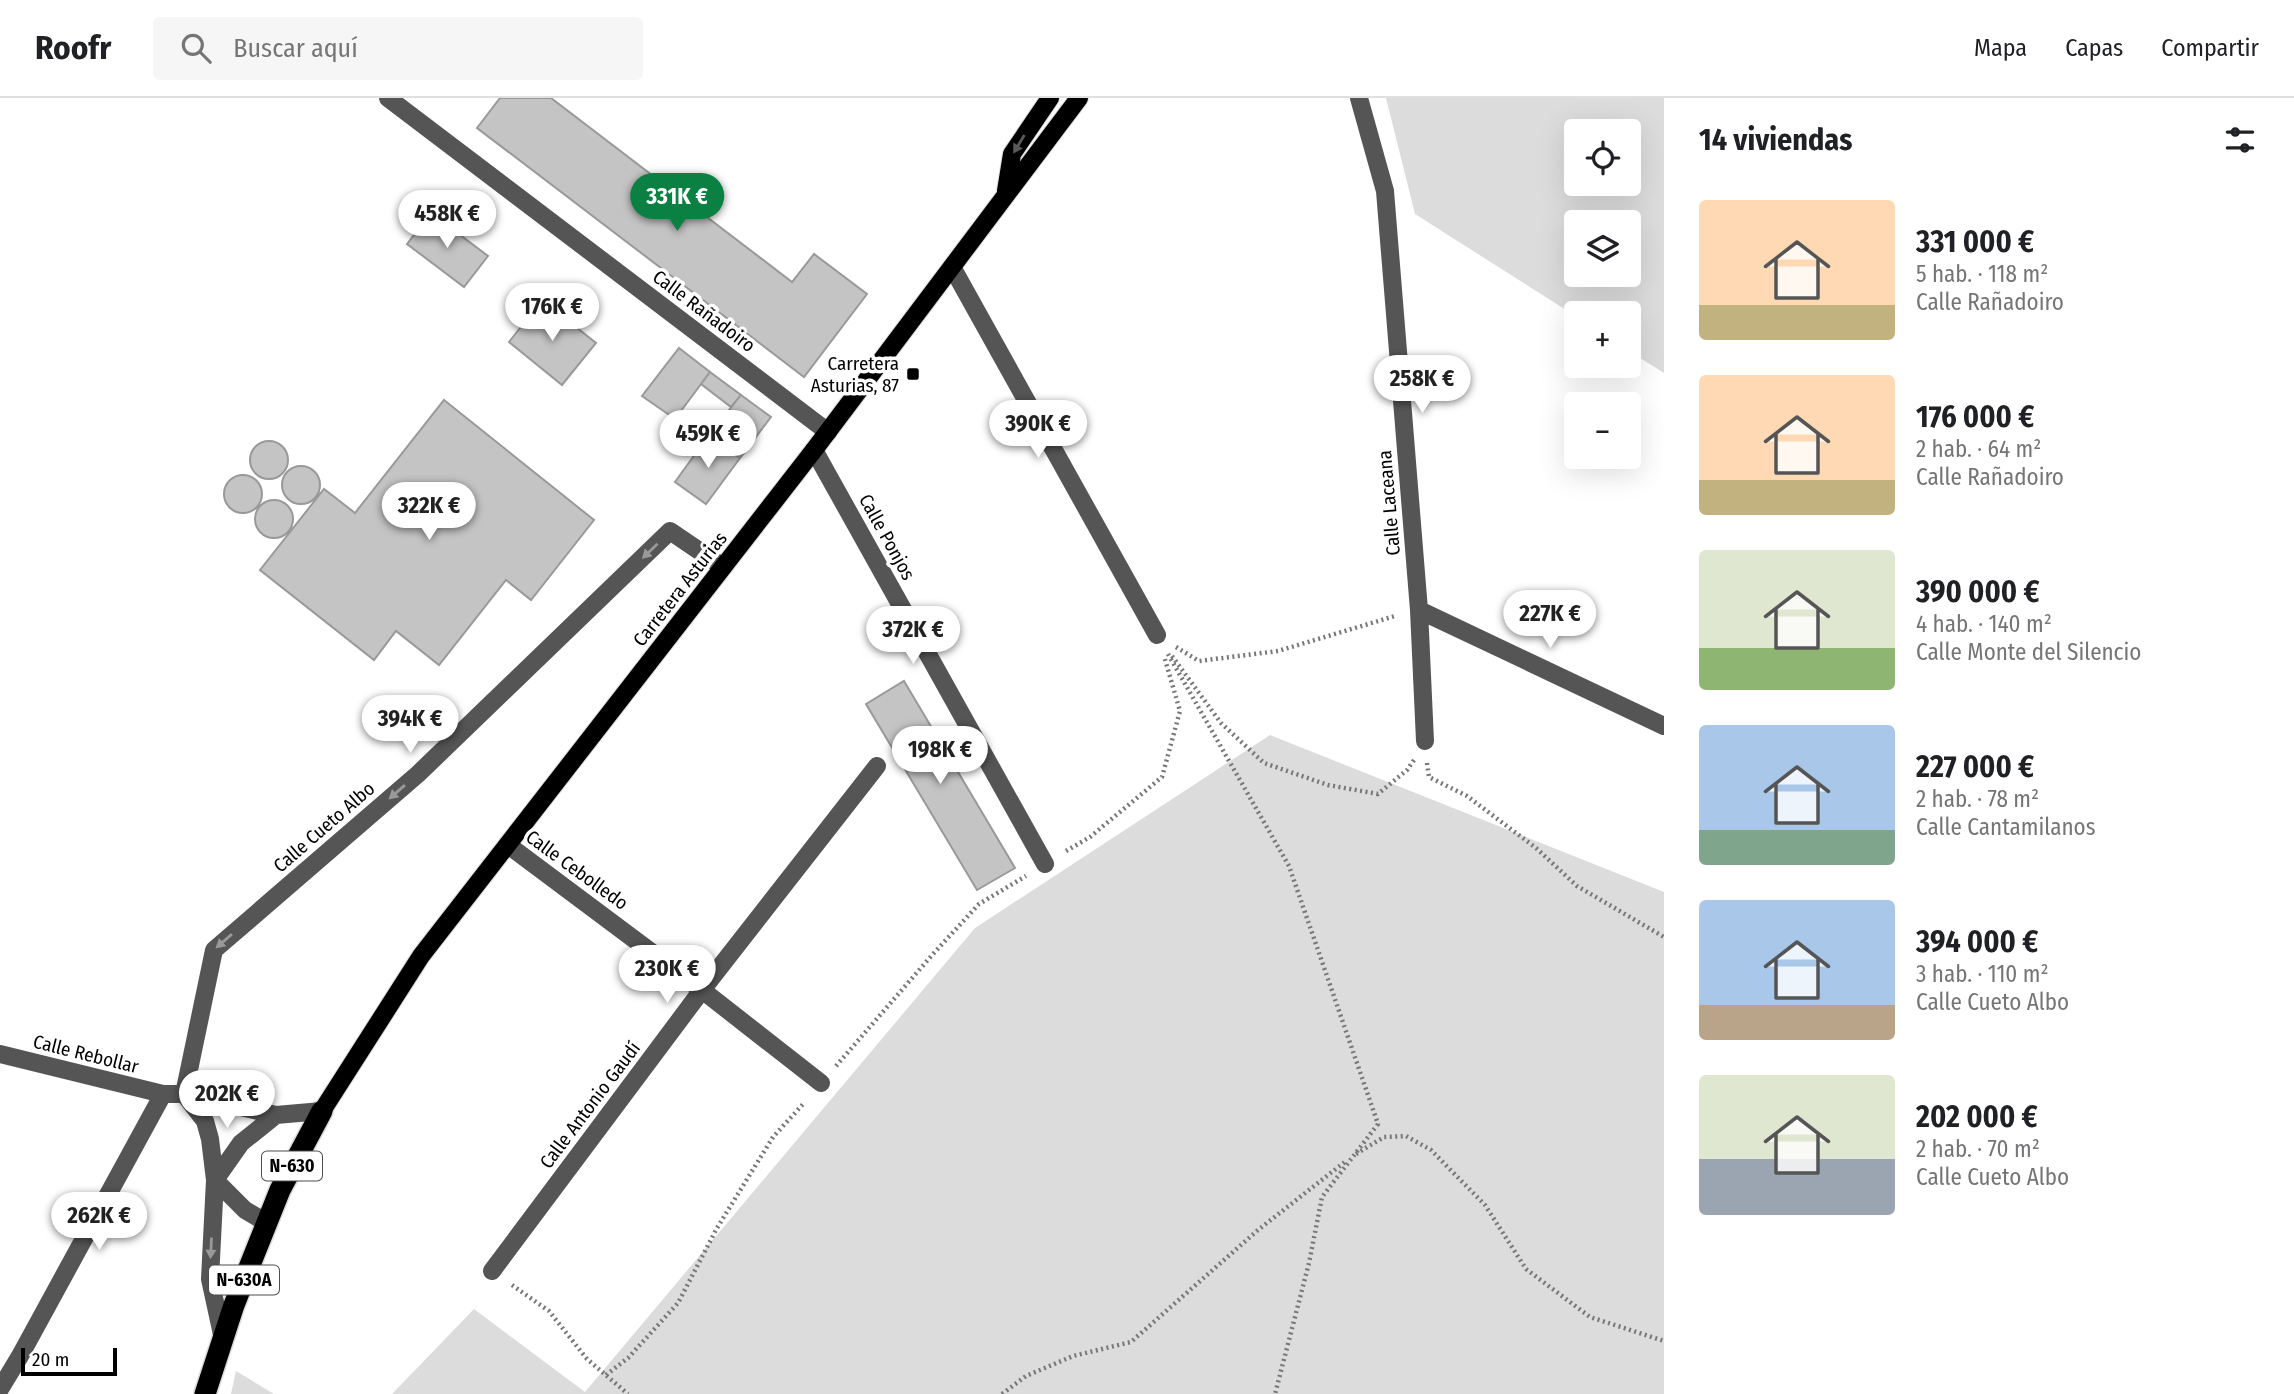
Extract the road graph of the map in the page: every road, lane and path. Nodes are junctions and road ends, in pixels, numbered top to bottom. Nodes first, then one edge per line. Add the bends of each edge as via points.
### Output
1 (1050, 98) edge
2 (1079, 98) edge
3 (1359, 98) edge
4 (394, 100) edge
5 (1005, 197) junction
6 (952, 267) junction
7 (828, 432) junction
8 (814, 450) junction
9 (723, 567) junction
10 (1419, 610) junction
11 (1157, 635) junction
12 (1664, 726) edge
13 (1425, 741) junction
14 (877, 766) dead end
15 (508, 845) junction
16 (1045, 864) junction
17 (1664, 937) edge
18 (702, 990) junction
19 (0, 1054) edge
20 (821, 1083) junction
21 (163, 1094) junction
22 (184, 1094) junction
23 (322, 1111) junction
24 (276, 1115) junction
25 (1350, 1158) junction
26 (215, 1180) junction
27 (267, 1223) junction
28 (492, 1271) joint
29 (223, 1339) junction
30 (1664, 1341) edge
31 (606, 1375) junction
32 (0, 1389) edge
33 (205, 1394) edge
34 (628, 1394) edge
35 (1003, 1394) edge
36 (1275, 1394) edge

1 -> 5 main road via 1012,153
2 - 5 main road, Carretera Asturias
3 - 10 street, Calle Laceana via 1385,191
4 - 7 street, Calle Rañadoiro
5 - 6 main road, Carretera Asturias
6 - 7 main road, Carretera Asturias
6 - 11 street
7 - 8 main road, Carretera Asturias
8 - 9 main road, Carretera Asturias
8 - 16 street, Calle Ponjos
9 - 15 main road, Carretera Asturias
9 -> 22 street, Calle Cueto Albo via 670,531 418,774 214,950
10 - 11 path via 1279,651 1199,661
10 - 12 street
10 - 13 street, Calle Laceana
11 - 13 path via 1221,723 1264,763 1328,785 1378,793 1407,771
11 - 16 path via 1180,711 1163,777 1090,837
11 - 25 path via 1289,866 1378,1124
13 - 17 path via 1429,777 1467,796 1577,886
14 - 18 street, Calle Antonio Gaudí
15 - 18 street, Calle Cebolledo
15 - 23 main road, Carretera Asturias via 422,956
16 - 20 path via 979,904
18 - 20 street, Calle Cebolledo
18 - 28 street, Calle Antonio Gaudí
19 - 21 street, Calle Rebollar
20 - 31 path via 773,1137 678,1303
21 - 22 street
21 - 32 street
22 - 24 street
22 - 26 street via 205,1121
23 - 24 street
23 - 27 highway, N-630
24 - 26 street via 242,1143
25 - 30 path via 1384,1137 1406,1136 1431,1150 1485,1205 1526,1269 1590,1317
25 - 35 path via 1258,1230 1131,1342 1073,1356 1026,1376
25 - 36 path via 1322,1197
26 - 27 street via 245,1210
26 -> 29 street via 210,1279
27 - 29 highway, N-630A
28 - 31 path via 549,1311 587,1359
29 - 33 highway
31 - 34 path

